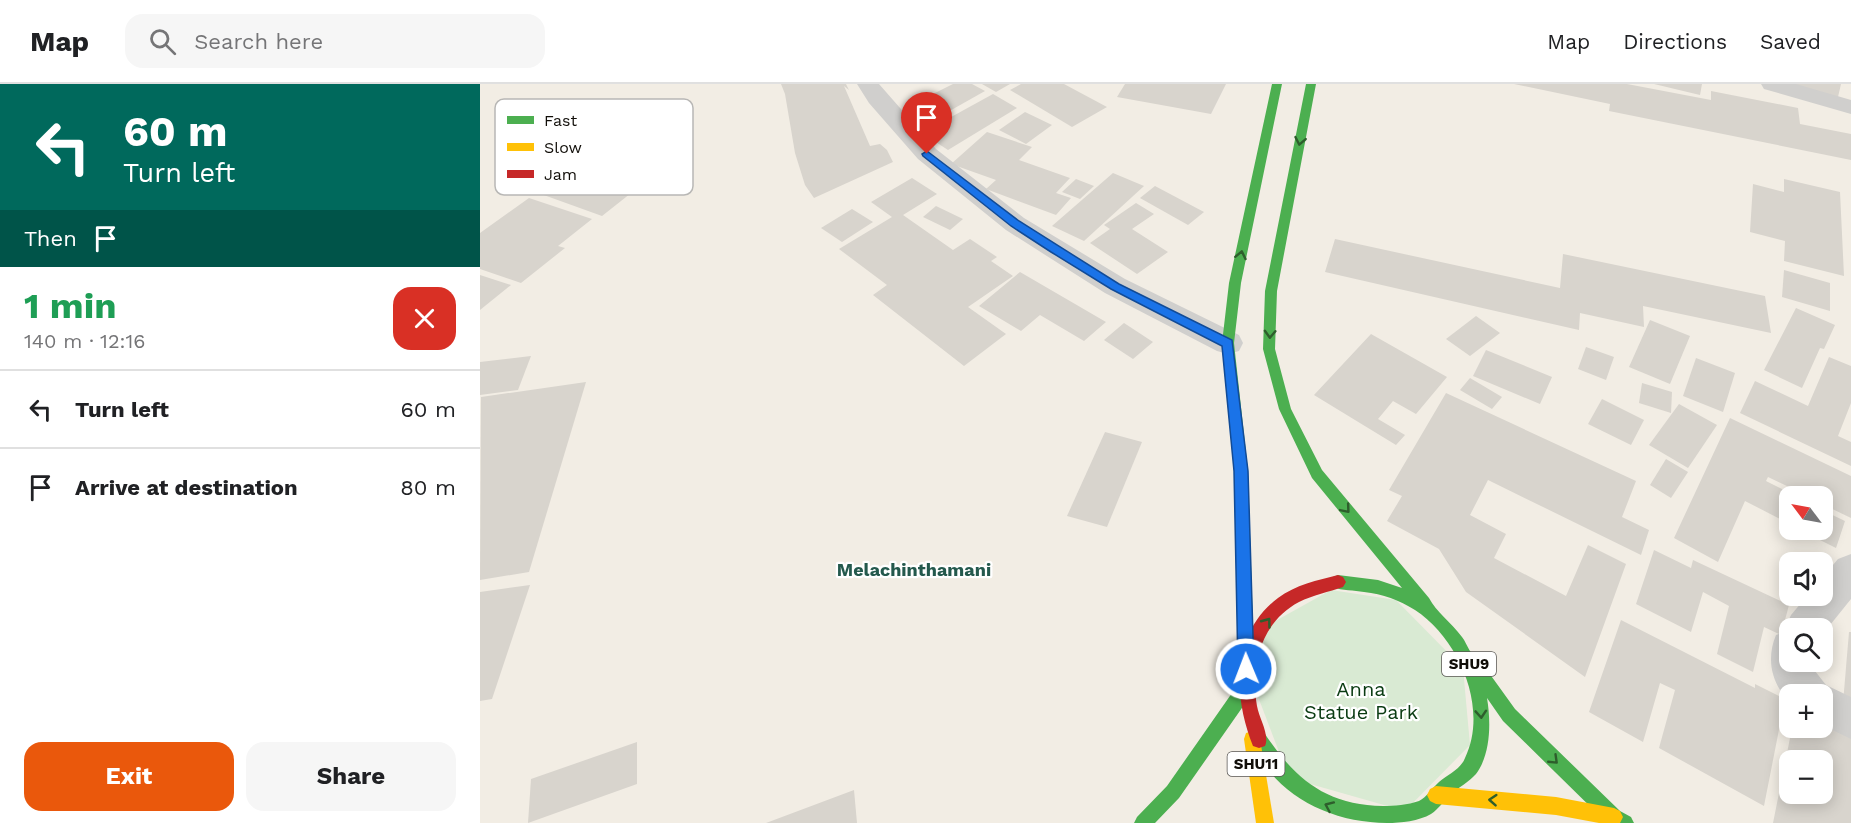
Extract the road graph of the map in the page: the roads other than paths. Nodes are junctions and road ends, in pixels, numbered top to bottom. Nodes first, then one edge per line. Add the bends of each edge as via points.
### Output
1 (868, 84) edge
2 (1277, 84) edge
3 (1311, 84) edge
4 (1772, 84) edge
5 (1851, 107) edge
6 (1228, 343) junction
7 (1851, 570) edge
8 (1812, 618) edge
9 (1438, 620) junction
10 (1463, 651) junction
11 (1246, 669) junction
12 (1245, 689) junction
13 (1247, 706) junction
14 (1833, 710) edge
15 (1851, 719) edge
16 (1436, 795) junction
17 (1619, 820) edge
18 (1143, 823) edge
19 (1265, 823) edge
20 (1428, 823) edge

1 - 6 street via 927,154 1015,224 1115,286
6 -> 2 main road, SHU9 via 1235,283
3 -> 9 main road, SHU9 via 1271,291 1269,349 1285,409 1317,474
4 - 5 street
6 - 11 main road, SHU9 via 1241,471
7 - 8 street
9 - 10 main road, SHU9
11 -> 9 main road, SHU9 via 1256,635 1277,609 1305,590 1338,582 1372,585 1407,597
10 -> 16 main road, SHU9 via 1479,688 1482,727 1472,764
10 -> 17 main road, SHU9 via 1509,715
11 - 12 main road, SHU9
12 - 13 main road, SHU9
12 - 18 main road via 1173,792
16 -> 13 main road, SHU9 via 1422,810 1391,818 1359,817 1326,807 1297,788 1273,765 1257,737
13 - 19 main road, SHU11
14 - 15 street
17 -> 16 main road, SHU9 via 1556,806
16 - 20 main road

